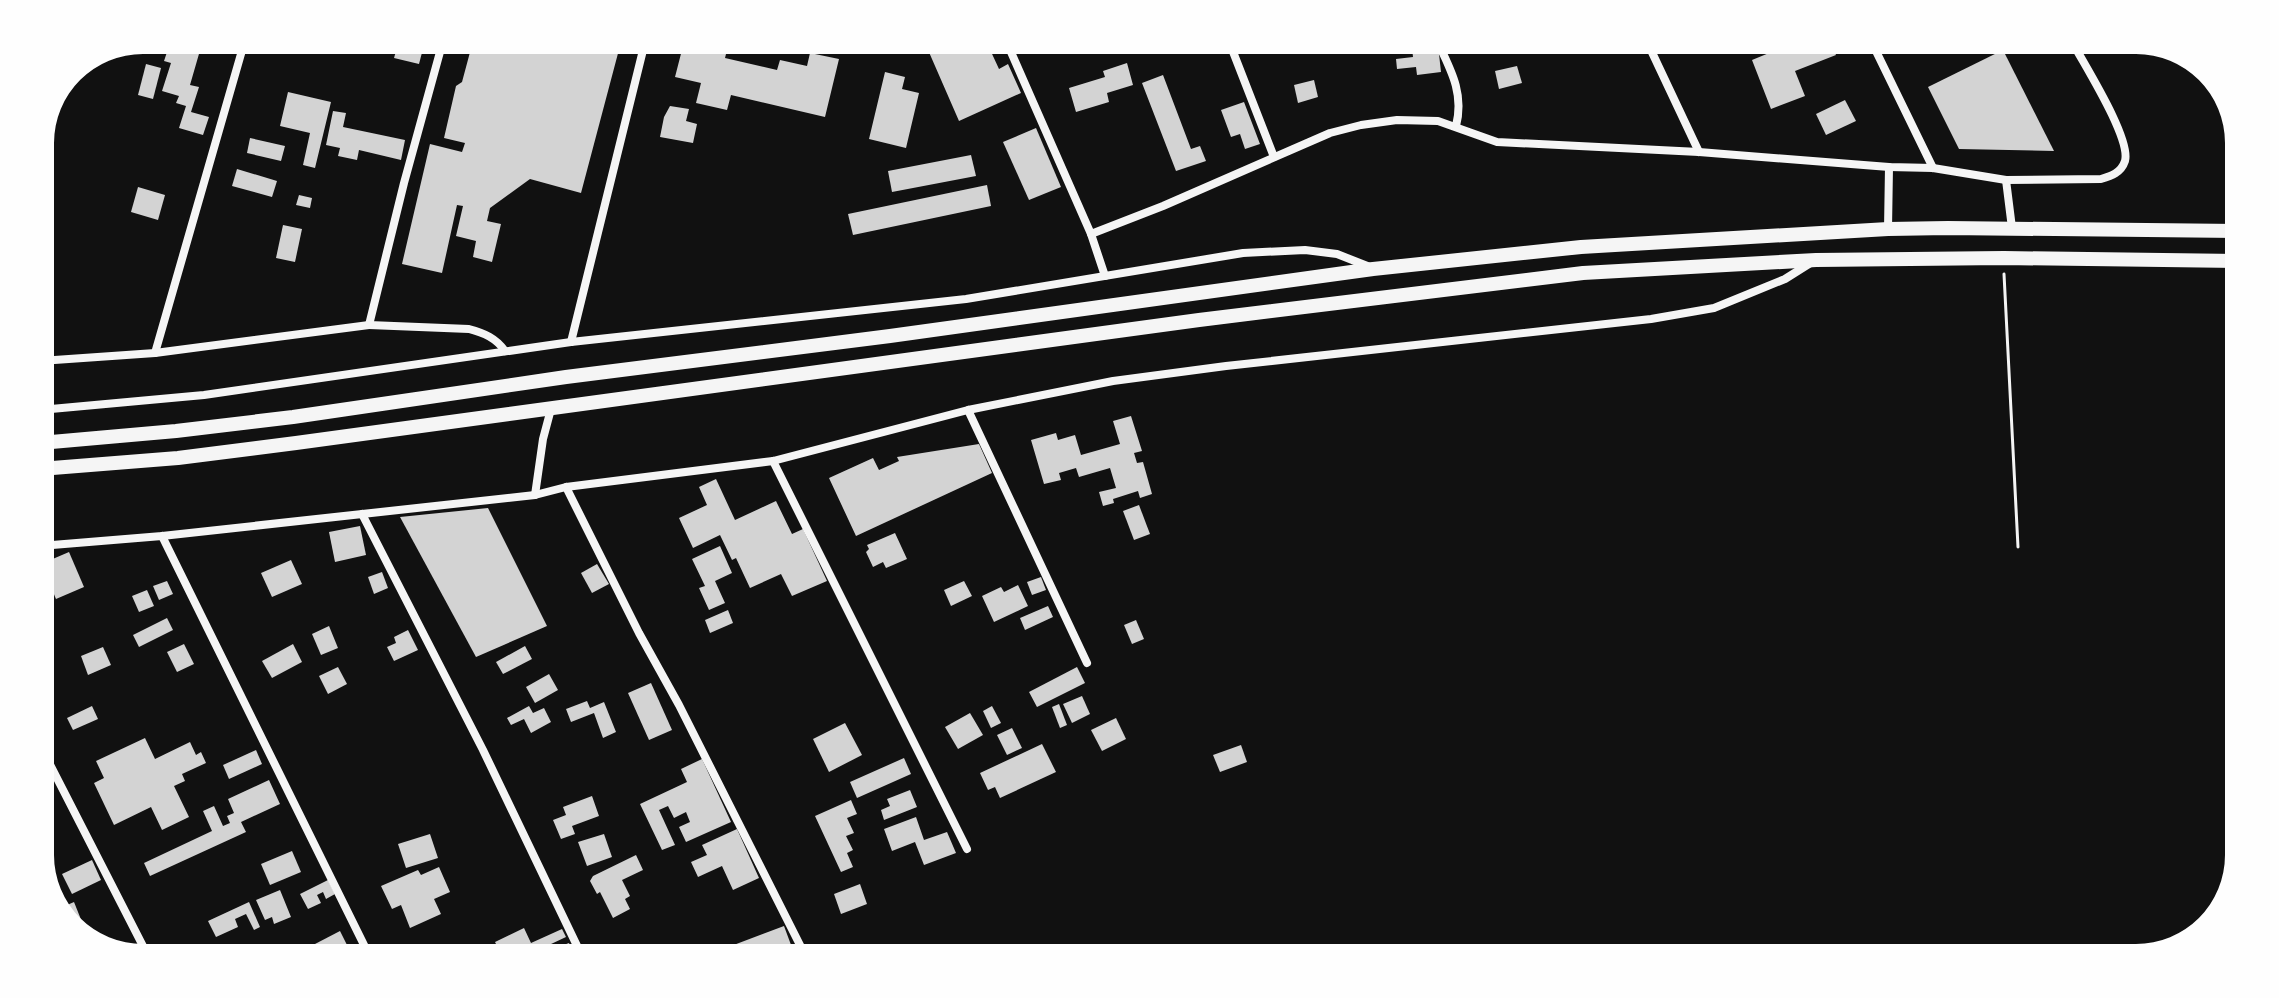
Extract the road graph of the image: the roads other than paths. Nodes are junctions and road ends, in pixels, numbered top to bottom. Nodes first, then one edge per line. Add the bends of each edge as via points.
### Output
1 (241, 54) edge
2 (439, 54) edge
3 (642, 54) edge
4 (1012, 54) edge
5 (1234, 54) edge
6 (1443, 54) edge
7 (1653, 54) edge
8 (1877, 54) edge
9 (2079, 54) edge
10 (1456, 126) junction
11 (1699, 152) junction
12 (1274, 157) junction
13 (1889, 167) junction
14 (1933, 168) junction
15 (2006, 180) junction
16 (2012, 228) junction
17 (1888, 229) junction
18 (2225, 231) edge
19 (1091, 234) junction
20 (1816, 260) junction
21 (2225, 261) edge
22 (1373, 269) junction
23 (1105, 276) junction
24 (369, 325) junction
25 (571, 342) junction
26 (505, 351) junction
27 (155, 353) junction
28 (54, 360) edge
29 (551, 408) junction
30 (54, 409) edge
31 (968, 410) junction
32 (54, 442) edge
33 (773, 461) junction
34 (54, 468) edge
35 (566, 487) junction
36 (535, 495) junction
37 (362, 514) junction
38 (162, 536) junction
39 (54, 545) edge
40 (1087, 663) dead end
41 (54, 772) edge
42 (967, 849) dead end
43 (142, 944) edge
44 (364, 944) edge
45 (576, 944) edge
46 (799, 944) edge

1 - 27 street
2 - 24 street
3 - 25 street
4 - 19 street
5 - 12 street
6 - 10 street via 1458,92
7 - 11 street
8 - 14 street
9 - 15 street via 2114,118 2126,151 2121,168 2101,179
10 - 11 street via 1497,142
10 - 12 street via 1423,119 1361,125
11 - 13 street
12 - 19 street
13 - 14 street
13 - 17 street
14 - 15 street
15 - 16 street
16 - 17 highway
16 - 18 highway
17 - 22 highway via 1581,247
19 - 23 street
20 - 21 highway
20 - 29 highway via 1583,273
20 - 31 street via 1714,308 1212,367
22 - 23 street via 1337,254 1287,249
22 - 32 highway via 293,417
23 - 25 street via 966,299
24 - 26 street via 469,329 493,338
24 - 27 street
25 - 26 street
26 - 30 street via 204,395
27 - 28 street
29 - 34 highway via 178,458
29 - 36 street
31 - 33 street
31 - 40 street
33 - 35 street
33 - 42 street
35 - 36 street
35 - 46 street
36 - 37 street
37 - 38 street
37 - 45 street
38 - 39 street
38 - 44 street
41 - 43 street

